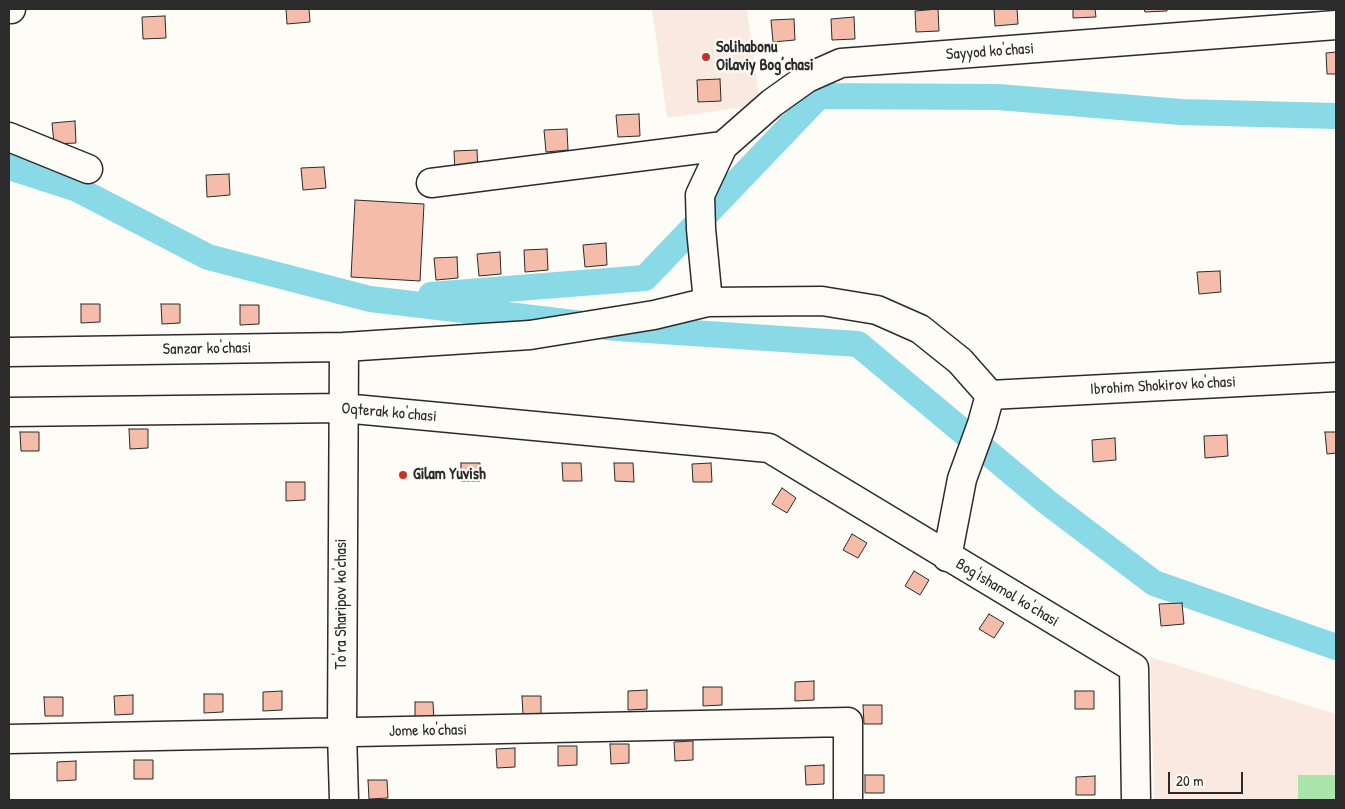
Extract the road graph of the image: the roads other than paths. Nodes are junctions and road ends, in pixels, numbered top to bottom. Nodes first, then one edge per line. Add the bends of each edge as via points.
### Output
1 (1336, 25) edge
2 (9, 137) edge
3 (723, 146) junction
4 (88, 168) dead end
5 (431, 183) dead end
6 (708, 302) junction
7 (344, 347) junction
8 (9, 352) edge
9 (1336, 377) edge
10 (990, 395) junction
11 (344, 408) junction
12 (9, 412) edge
13 (769, 448) joint
14 (947, 557) junction
15 (342, 733) junction
16 (9, 739) edge
17 (344, 800) edge
18 (848, 800) edge
19 (1136, 800) edge

1 - 3 street, Sayyod ko'chasi via 841,63 807,78 772,103
2 - 4 street
3 - 5 street
3 - 6 street, Sayyod ko'chasi via 700,194
6 - 7 street, Sanzar ko'chasi via 654,315 530,335
6 - 10 street, Sanzar ko'chasi via 822,301 877,310 920,329 960,361
7 - 8 street, Sanzar ko'chasi
7 - 11 street
9 - 10 street, Ibrohim Shokirov ko'chasi
10 - 14 street via 962,479
11 - 12 street, Oqterak ko'chasi
11 - 13 street, Oqterak ko'chasi
11 - 15 street, To'ra Sharipov ko'chasi
13 - 14 street, Bog'ishamol ko'chasi
14 - 19 street, Bog'ishamol ko'chasi via 1134,668
15 - 16 street, Jome ko'chasi
15 - 17 street, To'ra Sharipov ko'chasi
15 - 18 street, Jome ko'chasi via 848,722

